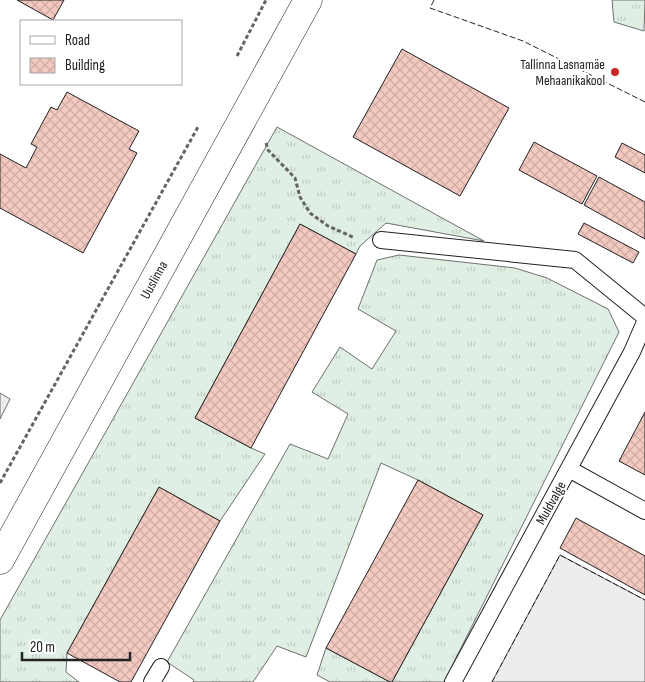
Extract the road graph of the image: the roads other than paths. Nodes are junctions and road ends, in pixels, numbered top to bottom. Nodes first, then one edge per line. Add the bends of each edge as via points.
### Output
1 (308, 0) edge
2 (382, 240) road end
3 (645, 317) edge
4 (645, 322) edge
5 (639, 355) edge
6 (569, 469) junction
7 (645, 511) edge
8 (0, 560) edge
9 (161, 667) dead end
10 (152, 682) edge
11 (453, 682) edge

1 - 8 street, Uuslinna
2 - 3 lane via 575,260
4 - 5 lane, Muldvalge
5 - 6 lane, Muldvalge
6 - 7 lane
6 - 11 lane, Muldvalge
9 - 10 lane

